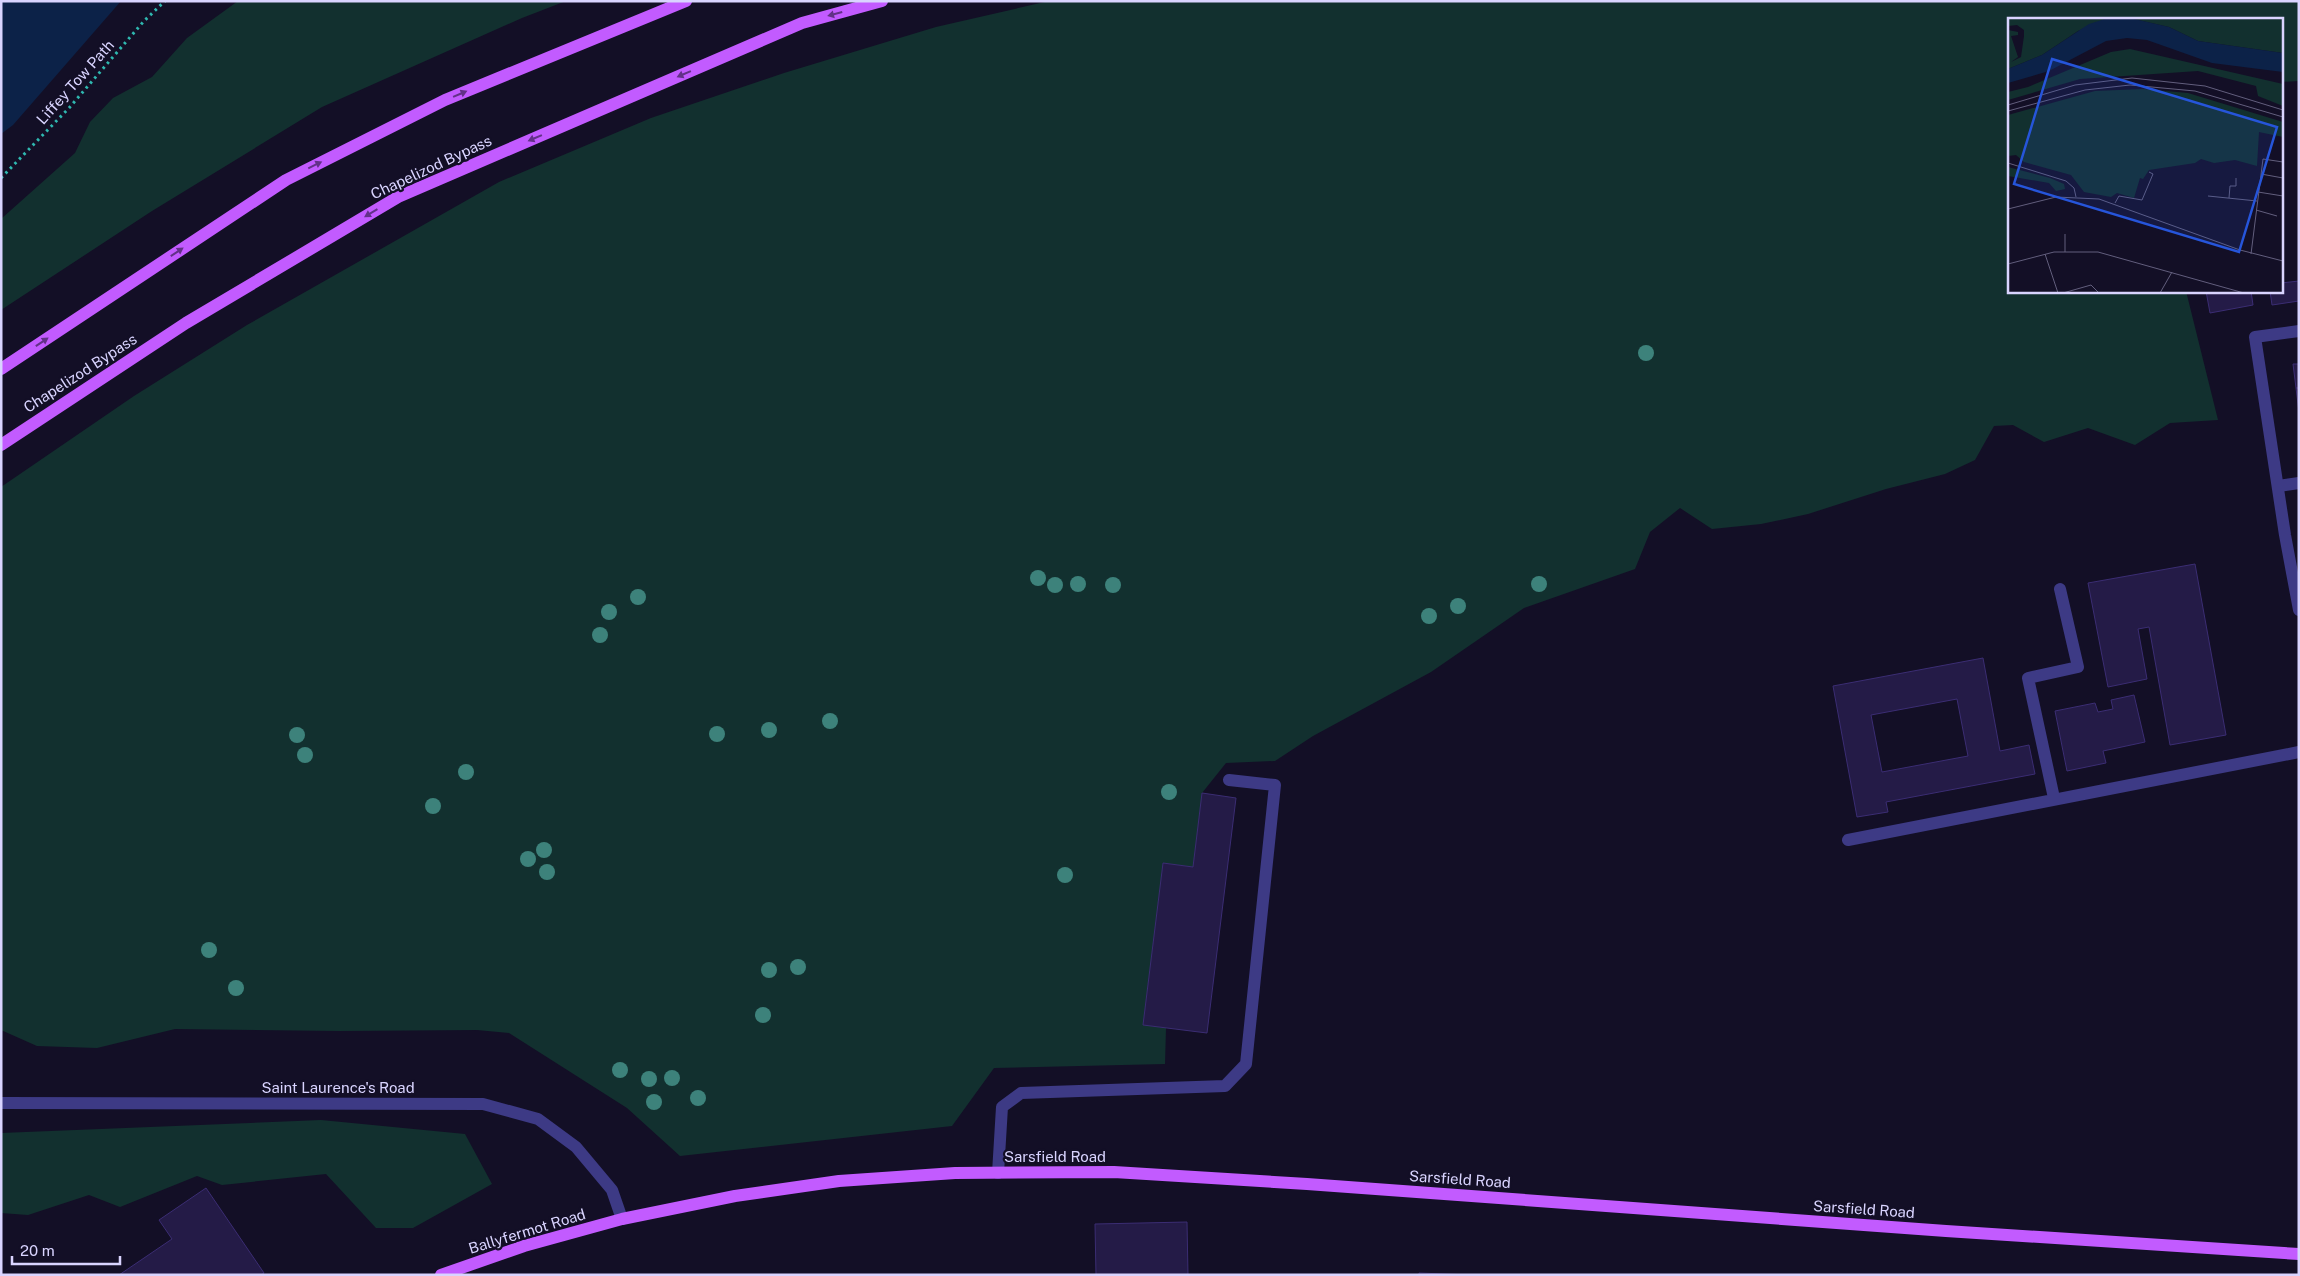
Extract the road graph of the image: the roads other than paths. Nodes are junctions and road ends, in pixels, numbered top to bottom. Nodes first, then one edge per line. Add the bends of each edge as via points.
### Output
1 (686, 1) edge
2 (882, 1) edge
3 (2299, 331) edge
4 (1, 369) edge
5 (1, 445) edge
6 (2299, 483) edge
7 (2278, 486) junction
8 (2060, 589) dead end
9 (2299, 610) edge
10 (2299, 752) edge
11 (1228, 780) dead end
12 (2054, 798) junction
13 (1848, 840) dead end
14 (1, 1103) edge
15 (998, 1173) junction
16 (622, 1220) junction
17 (2299, 1254) edge
18 (442, 1275) edge

4 -> 1 main road via 286,180 445,100
2 -> 5 main road, Chapelizod Bypass via 802,23 398,197 186,323
3 - 7 street via 2255,336
6 - 7 street
7 - 9 street
8 - 12 street via 2078,667 2028,678
10 - 12 street
11 - 15 street via 1275,785 1246,1064 1225,1086 1022,1093 1002,1107
12 - 13 street
14 - 16 street, Saint Laurence's Road via 483,1104 538,1119 576,1147 612,1190
15 - 16 main road, Sarsfield Road via 955,1172 839,1181 735,1196
15 - 17 main road, Sarsfield Road via 1114,1172 1297,1183 1936,1231
16 - 18 main road, Ballyfermot Road via 524,1246

